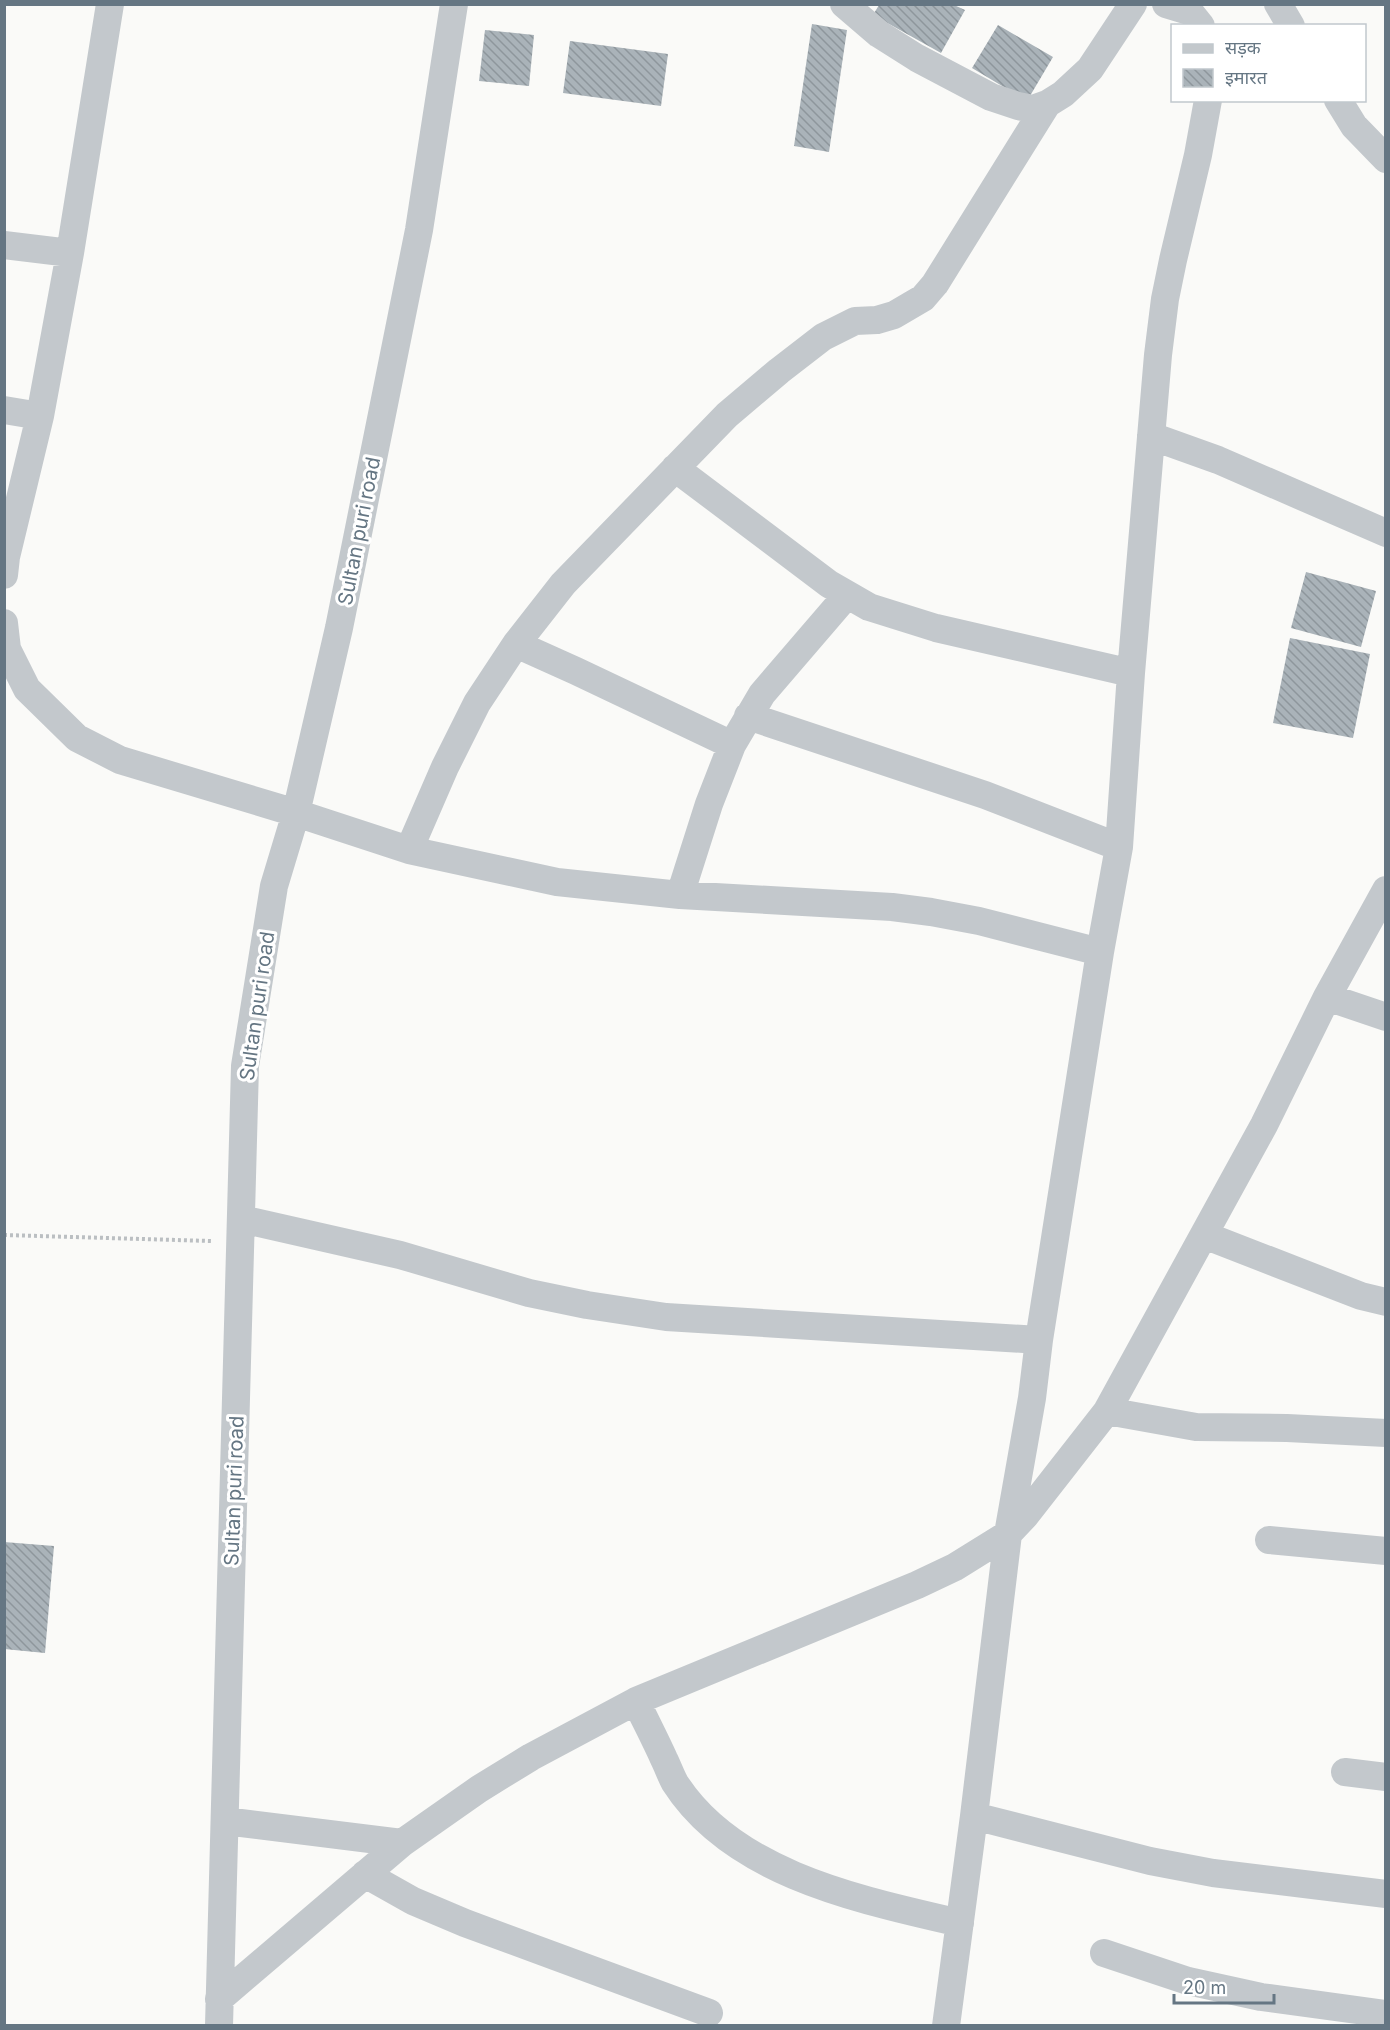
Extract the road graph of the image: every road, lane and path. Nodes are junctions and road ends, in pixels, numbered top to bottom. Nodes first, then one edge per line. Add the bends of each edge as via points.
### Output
1 (110, 4) edge
2 (454, 4) edge
3 (844, 4) edge
4 (1132, 4) edge
5 (1166, 4) edge
6 (1278, 4) edge
7 (1200, 24) edge
8 (1291, 24) edge
9 (1208, 102) edge
10 (1339, 102) edge
11 (1047, 104) junction
12 (1386, 159) edge
13 (4, 245) edge
14 (70, 253) junction
15 (4, 410) edge
16 (40, 416) junction
17 (1151, 436) junction
18 (675, 468) junction
19 (1386, 533) edge
20 (4, 574) edge
21 (847, 594) junction
22 (5, 641) edge
23 (516, 644) junction
24 (1131, 674) junction
25 (748, 716) junction
26 (732, 745) junction
27 (296, 813) junction
28 (1119, 847) junction
29 (409, 850) junction
30 (1386, 890) edge
31 (680, 895) junction
32 (1100, 952) junction
33 (1327, 997) junction
34 (1386, 1017) edge
35 (241, 1230) junction
36 (4, 1235) edge
37 (1204, 1235) junction
38 (1386, 1302) edge
39 (1039, 1340) junction
40 (1107, 1411) junction
41 (1386, 1433) edge
42 (1008, 1534) junction
43 (1269, 1540) dead end
44 (1386, 1551) edge
45 (636, 1701) junction
46 (1345, 1772) dead end
47 (1386, 1776) edge
48 (974, 1816) junction
49 (225, 1821) junction
50 (402, 1843) junction
51 (365, 1874) junction
52 (1386, 1894) edge
53 (960, 1923) junction
54 (1104, 1953) dead end
55 (219, 2012) edge
56 (709, 2013) dead end
57 (1386, 2014) edge
58 (946, 2025) edge

1 - 14 street
2 - 27 street, Sultan puri road via 417,242 339,628
3 - 11 street via 879,34 991,97 1033,109
4 - 11 street via 1090,69
5 - 7 street via 1190,11
6 - 8 street
9 - 17 street via 1165,299
10 - 12 street via 1354,126
11 - 18 street via 935,284 922,298 894,315 855,321 823,337 727,415
13 - 14 street
14 - 16 street
15 - 16 street
16 - 20 street
17 - 19 street via 1218,460
17 - 24 street
18 - 21 street via 829,585
18 - 23 street via 563,584
21 - 24 street via 869,607 936,628
21 - 25 street
22 - 27 street via 27,689 77,738 120,760
23 - 26 street
23 - 29 street via 477,703
24 - 28 street
25 - 26 street
25 - 28 street via 985,795
26 - 31 street
27 - 29 street
27 - 35 street, Sultan puri road via 274,886 245,1066
28 - 32 street
29 - 31 street via 557,882
30 - 33 street
31 - 32 street via 892,907 979,921
32 - 39 street
33 - 34 street
33 - 37 street
35 - 36 path
35 - 39 street via 400,1255 529,1293 666,1317
35 - 49 street, Sultan puri road
37 - 38 street via 1361,1296
37 - 40 street
39 - 42 street
40 - 41 street via 1196,1427
40 - 42 street
42 - 45 street via 917,1585
42 - 48 street
43 - 44 street
45 - 50 street via 531,1757
45 - 53 street via 675,1783 706,1820 748,1852 837,1891
46 - 47 street
48 - 52 street via 1213,1873
48 - 53 street
49 - 50 street
49 - 55 street, Sultan puri road
50 - 51 street
51 - 55 street
51 - 56 street via 413,1901 465,1923
53 - 58 street
54 - 57 street via 1188,1981 1240,1993

